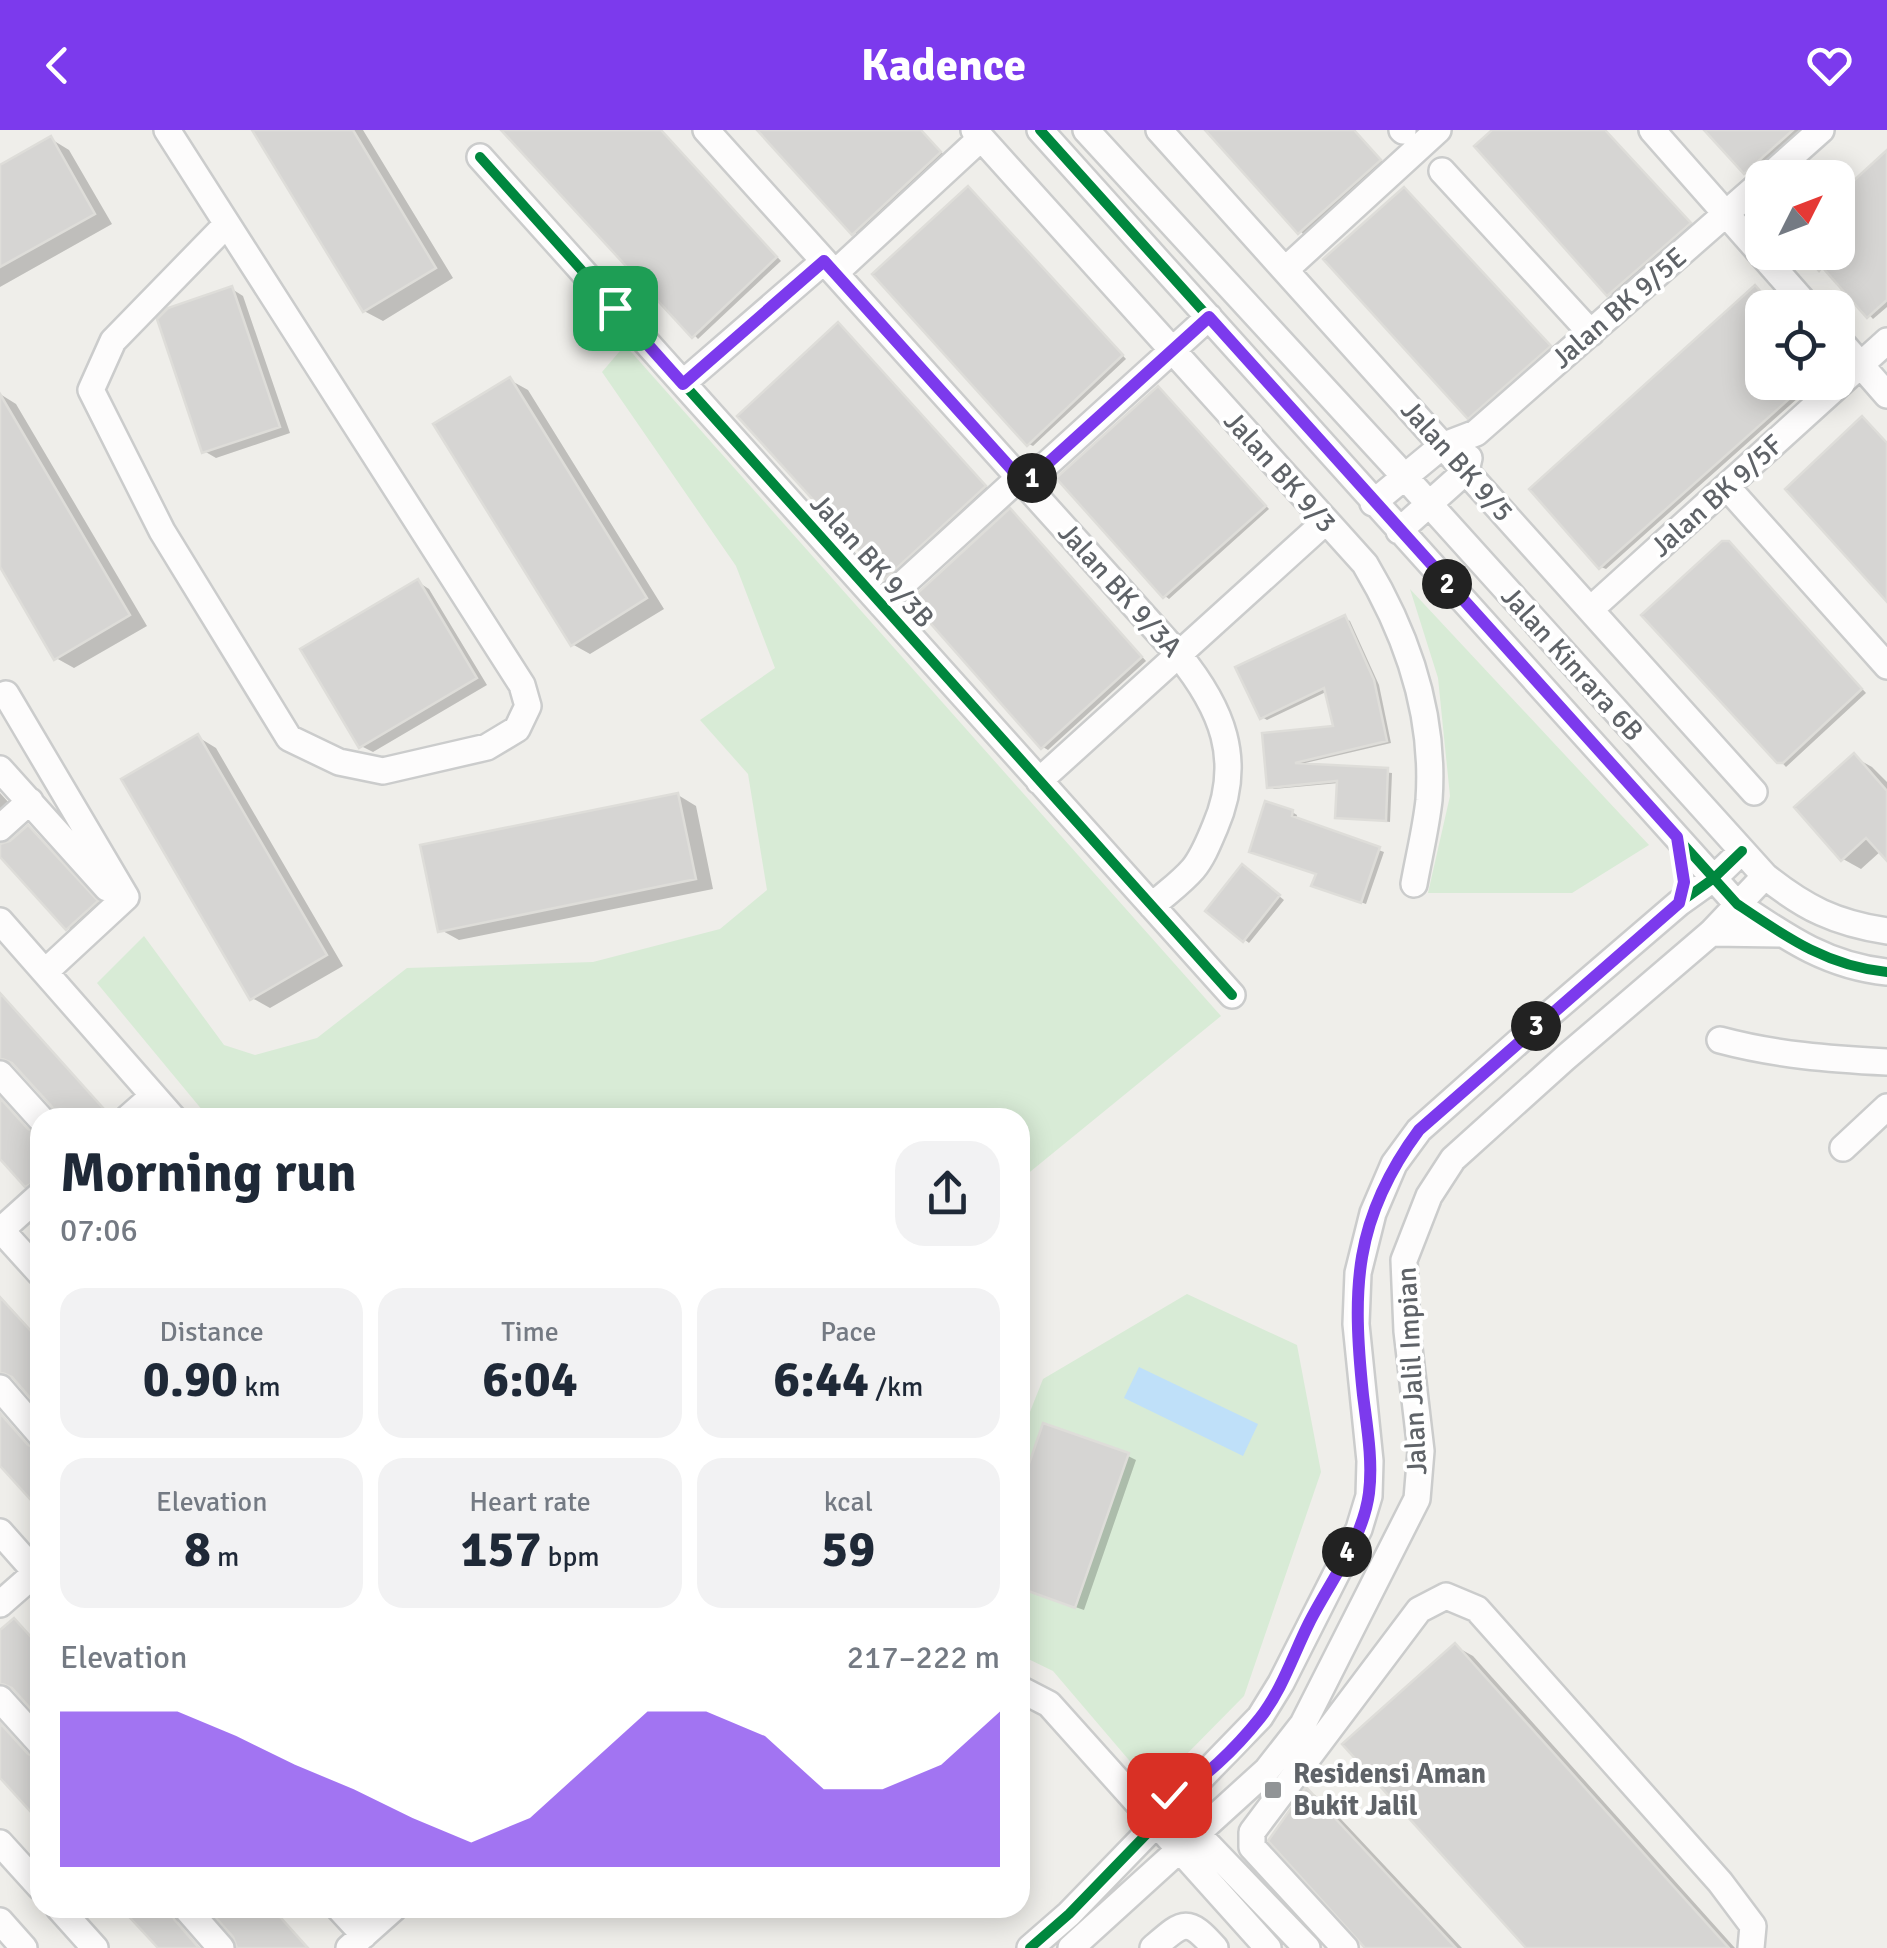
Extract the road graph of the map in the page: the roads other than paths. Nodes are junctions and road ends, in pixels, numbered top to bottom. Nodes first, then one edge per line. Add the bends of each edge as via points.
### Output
1 (167, 130) edge
2 (706, 130) edge
3 (1040, 130) edge
4 (1086, 130) edge
5 (1159, 130) edge
6 (1438, 130) edge
7 (1652, 130) edge
8 (1821, 130) edge
9 (977, 134) edge
10 (480, 157) dead end
11 (1787, 160) edge
12 (1442, 170) dead end
13 (1745, 197) edge
14 (1726, 214) junction
15 (227, 224) junction
16 (829, 267) junction
17 (1285, 270) junction
18 (1794, 290) edge
19 (1209, 317) junction
20 (1590, 333) junction
21 (1887, 341) edge
22 (1170, 352) junction
23 (1855, 359) edge
24 (1860, 365) junction
25 (683, 384) junction
26 (1887, 395) edge
27 (1476, 434) junction
28 (1442, 446) junction
29 (1466, 471) junction
30 (1405, 476) junction
31 (1022, 481) junction
32 (1727, 487) junction
33 (1373, 503) junction
34 (1430, 504) junction
35 (1325, 522) junction
36 (1399, 530) junction
37 (881, 604) junction
38 (1591, 610) junction
39 (1178, 654) junction
40 (1887, 666) edge
41 (6, 694) dead end
42 (0, 768) edge
43 (1039, 781) junction
44 (1754, 792) dead end
45 (30, 801) junction
46 (0, 828) edge
47 (1677, 837) junction
48 (1742, 850) junction
49 (1765, 876) junction
50 (1714, 878) junction
51 (1414, 884) dead end
52 (120, 903) junction
53 (1679, 903) junction
54 (1738, 904) junction
55 (1152, 906) junction
56 (0, 921) edge
57 (1887, 931) edge
58 (1711, 933) junction
59 (1782, 934) junction
60 (45, 972) junction
61 (1887, 972) edge
62 (1232, 995) dead end
63 (1720, 1040) dead end
64 (1887, 1062) edge
65 (0, 1074) edge
66 (153, 1096) junction
67 (1887, 1106) edge
68 (31, 1108) edge
69 (139, 1108) edge
70 (163, 1108) edge
71 (1843, 1148) dead end
72 (30, 1204) edge
73 (0, 1230) edge
74 (30, 1263) edge
75 (0, 1388) edge
76 (30, 1422) edge
77 (0, 1532) edge
78 (30, 1564) edge
79 (30, 1580) edge
80 (0, 1604) edge
81 (1030, 1695) edge
82 (0, 1699) edge
83 (30, 1732) edge
84 (1134, 1796) junction
85 (1172, 1806) junction
86 (1224, 1808) junction
87 (1187, 1841) junction
88 (0, 1843) edge
89 (1122, 1858) junction
90 (1224, 1861) junction
91 (30, 1876) edge
92 (1143, 1880) junction
93 (1208, 1882) junction
94 (68, 1918) edge
95 (195, 1918) edge
96 (344, 1918) edge
97 (383, 1918) edge
98 (0, 1921) edge
99 (356, 1942) edge
100 (24, 1948) edge
101 (96, 1948) edge
102 (221, 1948) edge
103 (1030, 1948) edge
104 (1071, 1948) edge
105 (1153, 1948) edge
106 (1215, 1948) edge
107 (1268, 1948) edge
108 (1307, 1948) edge
109 (1344, 1948) edge
110 (1752, 1948) edge

1 - 15 street
2 - 16 street, Jalan BK 9/3A
3 - 19 street, Jalan Kinrara 6B
4 - 30 street, Jalan Kinrara 6B
5 - 17 street, Jalan BK 9/5
6 - 17 street
7 - 14 street
8 - 11 street, Jalan BK 9/5E
9 - 16 street
9 - 22 street, Jalan BK 9/3
10 - 25 street, Jalan BK 9/3B
12 - 20 street
13 - 14 street, Jalan BK 9/5E
14 - 18 street
14 - 20 street, Jalan BK 9/5E
15 - 15 street via 522,684 528,706 518,729 486,746 383,771 339,762 289,738 162,531 91,390 113,342
16 - 25 street
16 - 31 street, Jalan BK 9/3A
17 - 28 street, Jalan BK 9/5
19 - 22 street
19 - 33 street, Jalan Kinrara 6B
20 - 27 street, Jalan BK 9/5E
21 - 24 street, Jalan BK 9/5F
22 - 31 street
22 - 35 street, Jalan BK 9/3
23 - 24 street
24 - 26 street
24 - 32 street, Jalan BK 9/5F
25 - 37 street, Jalan BK 9/3B
27 - 28 street, Jalan BK 9/5E
27 - 29 street
28 - 29 street, Jalan BK 9/5
28 - 30 street, Jalan BK 9/5E
29 - 34 street
29 - 38 street, Jalan BK 9/5
30 - 33 street, Jalan BK 9/5E
30 - 34 street, Jalan Kinrara 6B
31 - 37 street
31 - 39 street, Jalan BK 9/3A
32 - 38 street, Jalan BK 9/5F
32 - 40 street
33 - 36 street, Jalan Kinrara 6B
34 - 36 street
34 - 48 street, Jalan Kinrara 6B
35 - 39 street
35 - 51 street, Jalan BK 9/3 via 1365,564 1389,604 1419,682 1428,800
36 - 47 street, Jalan Kinrara 6B
37 - 43 street, Jalan BK 9/3B
38 - 44 street, Jalan BK 9/5
39 - 43 street
39 - 55 street, Jalan BK 9/3A via 1224,730 1227,797 1194,867
41 - 52 street via 126,897
42 - 45 street
43 - 55 street, Jalan BK 9/3B
45 - 46 street
45 - 52 street
47 - 50 street, Jalan Kinrara 6B
47 - 53 street via 1684,882
48 - 49 street, Jalan Kinrara 6B
48 - 50 street, Jalan Jalil Impian
49 - 54 street, Jalan Jalil Impian
49 - 57 street, Jalan Kinrara 6B via 1814,911
50 - 53 street, Jalan Jalil Impian
50 - 54 street, Jalan Kinrara 6B
52 - 60 street
53 - 85 street, Jalan Jalil Impian via 1419,1130 1394,1164 1358,1273 1356,1324 1370,1461 1359,1529 1260,1717
54 - 58 street, Jalan Jalil Impian
54 - 59 street, Jalan Kinrara 6B
55 - 62 street, Jalan BK 9/3B
56 - 60 street
58 - 59 street
58 - 86 street, Jalan Jalil Impian via 1454,1159 1429,1196 1404,1260 1421,1451 1417,1499 1303,1724 1267,1770
59 - 61 street, Jalan Kinrara 6B via 1853,969
60 - 66 street
63 - 64 street via 1812,1059
65 - 68 street
66 - 69 street
66 - 70 street
67 - 71 street
72 - 73 street
73 - 74 street
75 - 76 street
77 - 78 street
79 - 80 street
81 - 84 street via 1049,1704
82 - 83 street
84 - 85 street
84 - 85 street
84 - 89 street
85 - 87 street
85 - 89 street, Jalan Jalil Impian
86 - 87 street, Jalan Jalil Impian
86 - 90 street
87 - 90 street
87 - 92 street, Jalan Jalil Impian
87 - 93 street
88 - 91 street
89 - 103 street, Jalan Jalil Impian
90 - 108 street
92 - 93 street
92 - 104 street, Jalan Jalil Impian
93 - 107 street
94 - 101 street
95 - 102 street
96 - 99 street
97 - 99 street
98 - 100 street
105 - 106 street via 1185,1926 1198,1928
109 - 110 street via 1252,1847 1252,1832 1419,1610 1446,1596 1477,1608 1720,1882 1753,1926

